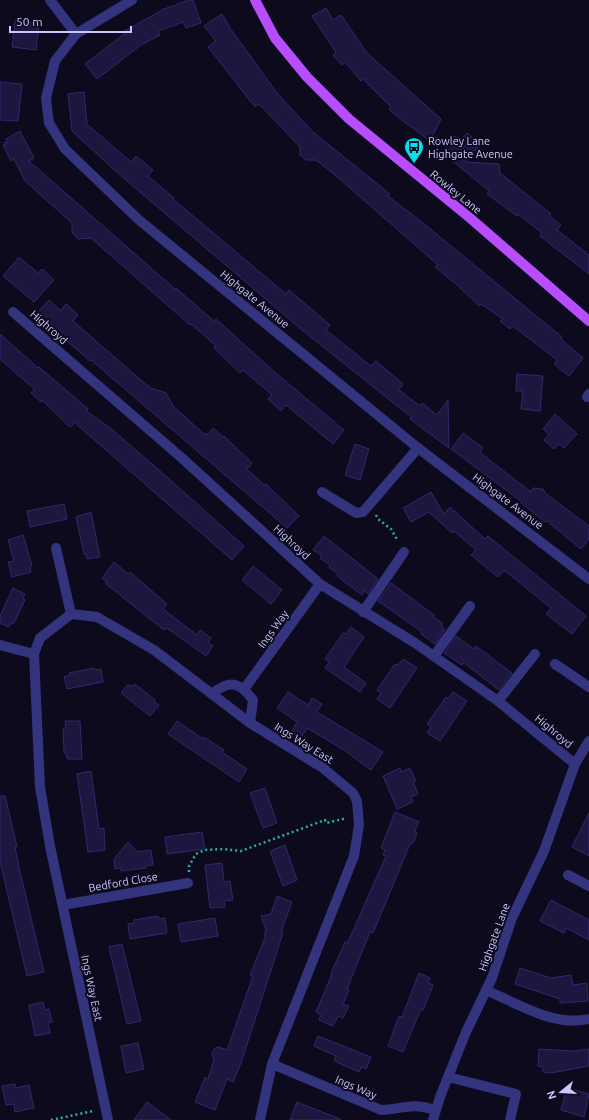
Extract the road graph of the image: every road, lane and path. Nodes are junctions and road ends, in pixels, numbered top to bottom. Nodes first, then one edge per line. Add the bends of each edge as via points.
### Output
1 (50, 0) edge
2 (132, 0) edge
3 (255, 0) edge
4 (76, 34) junction
5 (13, 312) dead end
6 (589, 321) edge
7 (418, 448) junction
8 (322, 492) dead end
9 (372, 503) junction
10 (56, 548) dead end
11 (404, 552) joint
12 (589, 579) edge
13 (320, 584) junction
14 (470, 606) dead end
15 (363, 612) junction
16 (71, 614) junction
17 (0, 645) edge
18 (34, 654) junction
19 (535, 654) dead end
20 (434, 656) junction
21 (555, 664) dead end
22 (589, 687) edge
23 (245, 688) junction
24 (212, 694) junction
25 (498, 701) junction
26 (250, 723) junction
27 (589, 741) edge
28 (575, 764) junction
29 (359, 815) junction
30 (568, 875) dead end
31 (188, 883) joint
32 (589, 886) edge
33 (63, 905) junction
34 (486, 990) junction
35 (589, 1019) edge
36 (272, 1064) junction
37 (448, 1077) junction
38 (106, 1108) junction
39 (434, 1115) edge
40 (51, 1120) edge
41 (108, 1120) edge
42 (260, 1120) edge
43 (510, 1120) edge

1 - 4 street
2 - 4 street, Highgate Avenue
3 - 6 main road, Rowley Lane via 275,38 307,76 349,119 470,218
4 - 7 street, Highgate Avenue via 56,61 46,98 49,123 65,148 139,220
5 - 13 street, Highroyd via 184,459
7 - 9 street
7 - 12 street, Highgate Avenue
8 - 9 street via 356,513 363,512
9 - 11 path via 378,519 391,529
10 - 16 street
11 - 15 street
13 - 15 street, Highroyd
13 - 23 street, Ings Way
14 - 20 street
15 - 20 street, Highroyd
16 - 18 street, Ings Way East via 40,638
16 - 24 street, Ings Way East via 97,617 154,650
17 - 18 street
18 - 33 street, Ings Way East via 40,788
19 - 25 street
20 - 25 street, Highroyd
21 - 22 street
23 - 24 street via 233,684 221,686
23 - 26 street via 253,700
24 - 26 street, Ings Way East
25 - 28 street, Highroyd
26 - 29 street, Ings Way East via 323,768 353,793
27 - 28 street, Highgate Lane
28 - 34 street, Highgate Lane via 544,852 512,918
29 - 31 path via 326,823 325,820 240,851 204,850 196,854 189,866
29 - 36 street, Ings Way East via 360,825 354,856
30 - 32 street
31 - 33 street, Bedford Close
33 - 38 street, Ings Way East
34 - 35 street via 545,1017 577,1022
34 - 37 street, Highgate Lane
36 - 39 street, Ings Way via 381,1110 406,1105 421,1106
36 - 42 street, Ings Way East
37 - 39 street, Highgate Lane
37 - 43 street via 516,1094
38 - 40 path
38 - 41 street, Ings Way East

